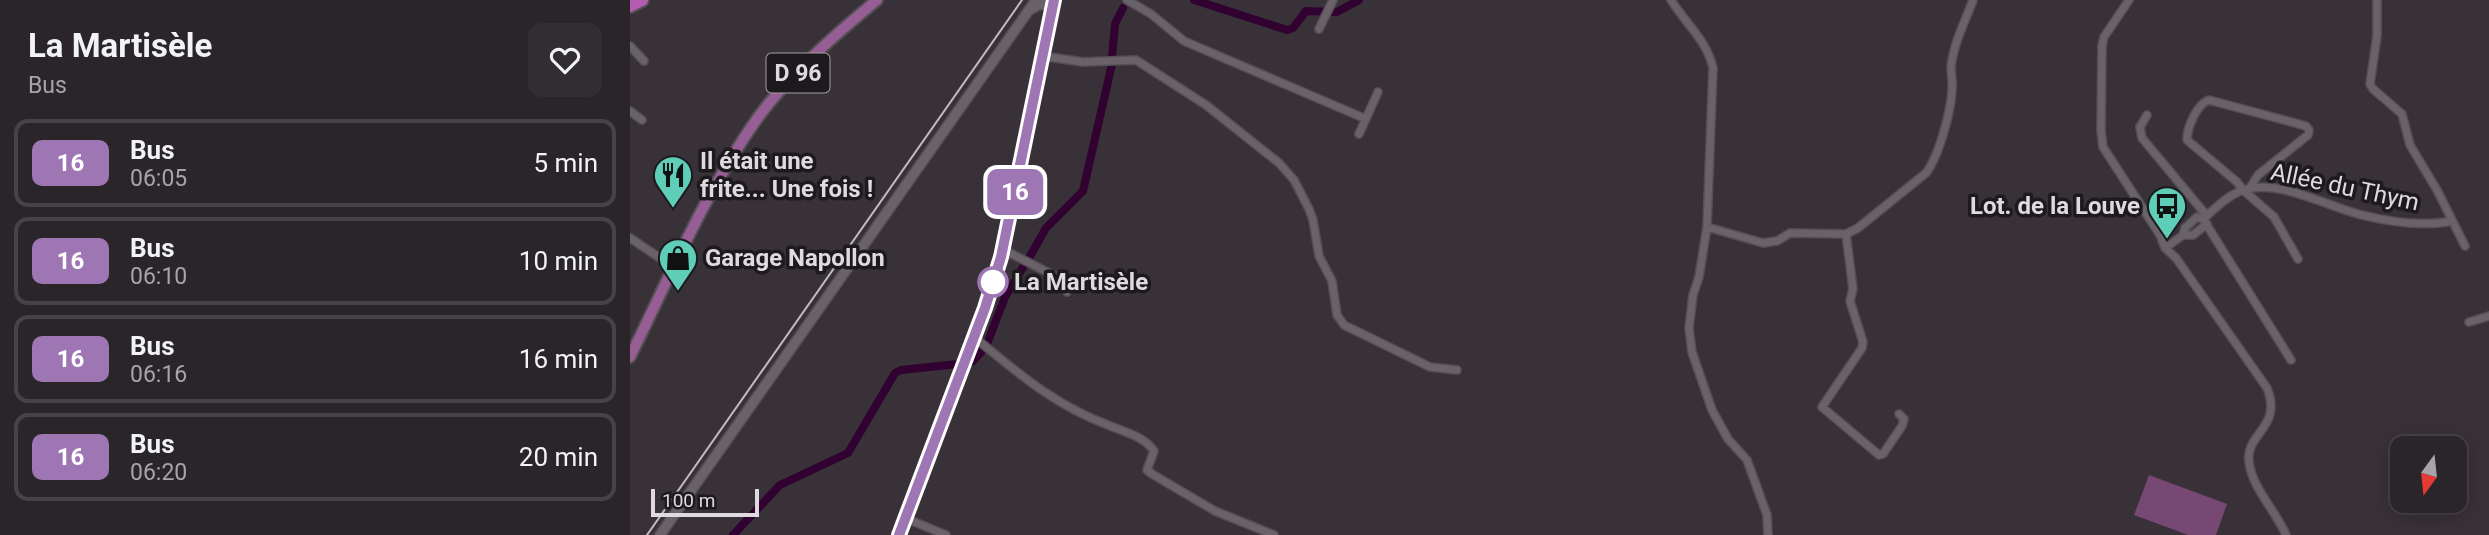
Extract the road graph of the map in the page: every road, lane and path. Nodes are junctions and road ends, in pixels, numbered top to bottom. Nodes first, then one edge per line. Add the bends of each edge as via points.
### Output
1 (642, 0) edge
2 (877, 0) edge
3 (1036, 0) edge
4 (1127, 0) edge
5 (1333, 0) edge
6 (1671, 0) edge
7 (1973, 0) edge
8 (2129, 0) edge
9 (2376, 0) edge
10 (1053, 2) edge
11 (630, 6) edge
12 (1030, 10) junction
13 (1319, 29) dead end
14 (630, 46) edge
15 (1042, 56) junction
16 (645, 61) dead end
17 (1378, 92) dead end
18 (630, 111) edge
19 (2147, 115) dead end
20 (1366, 119) junction
21 (642, 120) dead end
22 (1359, 134) dead end
23 (2247, 189) junction
24 (2203, 219) junction
25 (2447, 222) dead end
26 (1707, 227) junction
27 (1846, 234) junction
28 (2183, 235) junction
29 (630, 238) edge
30 (2168, 246) junction
31 (2465, 246) dead end
32 (1003, 249) junction
33 (2298, 260) dead end
34 (675, 268) junction
35 (1067, 292) dead end
36 (2489, 316) edge
37 (2469, 322) dead end
38 (974, 337) junction
39 (630, 357) edge
40 (2291, 360) dead end
41 (1457, 370) dead end
42 (1899, 414) dead end
43 (905, 518) junction
44 (660, 535) edge
45 (899, 535) edge
46 (946, 535) edge
47 (1274, 535) edge
48 (1768, 535) edge
49 (2286, 535) edge

1 - 11 highway
2 - 34 main road, D 96 via 825,45 760,116 710,197
3 - 12 street
4 - 20 street via 1184,41
5 - 13 street
6 - 26 street via 1695,30 1713,68
7 - 27 street via 1956,45 1947,119 1932,166
8 - 30 street via 2102,46 2103,147
9 - 31 street via 2377,36 2370,84 2402,114 2410,145
10 - 12 street
10 - 15 street
12 - 44 street
14 - 16 street
15 - 32 street
15 - 41 street via 1083,62 1136,60 1206,105 1294,180 1313,220 1319,256 1332,281 1337,314 1344,325 1430,367
17 - 20 street
18 - 21 street
19 - 24 street via 2140,127 2142,138
20 - 22 street
23 - 23 street via 2188,140 2197,110 2205,101 2309,130
23 - 24 street, Allée du Thym
23 - 25 street, Allée du Thym via 2277,189 2362,215 2426,225
23 - 33 street via 2274,217
24 - 28 street, Allée du Thym via 2185,228
24 - 28 street, Allée du Thym via 2193,235
24 - 40 street
26 - 27 street via 1763,243 1790,233
26 - 48 street via 1689,328 1692,352 1712,410 1747,460 1767,515
27 - 42 street via 1853,289 1850,301 1863,342 1822,407 1879,455 1902,426 1904,419
28 - 30 street, Allée du Thym
29 - 34 street
30 - 49 street via 2267,388 2273,407 2249,454 2249,463
32 - 35 street via 1059,278
32 - 38 street
34 - 39 main road, D 96
36 - 37 street
38 - 43 street
38 - 47 street via 1061,405 1151,446 1154,451 1147,470 1152,474 1216,511
43 - 45 street
43 - 46 street

